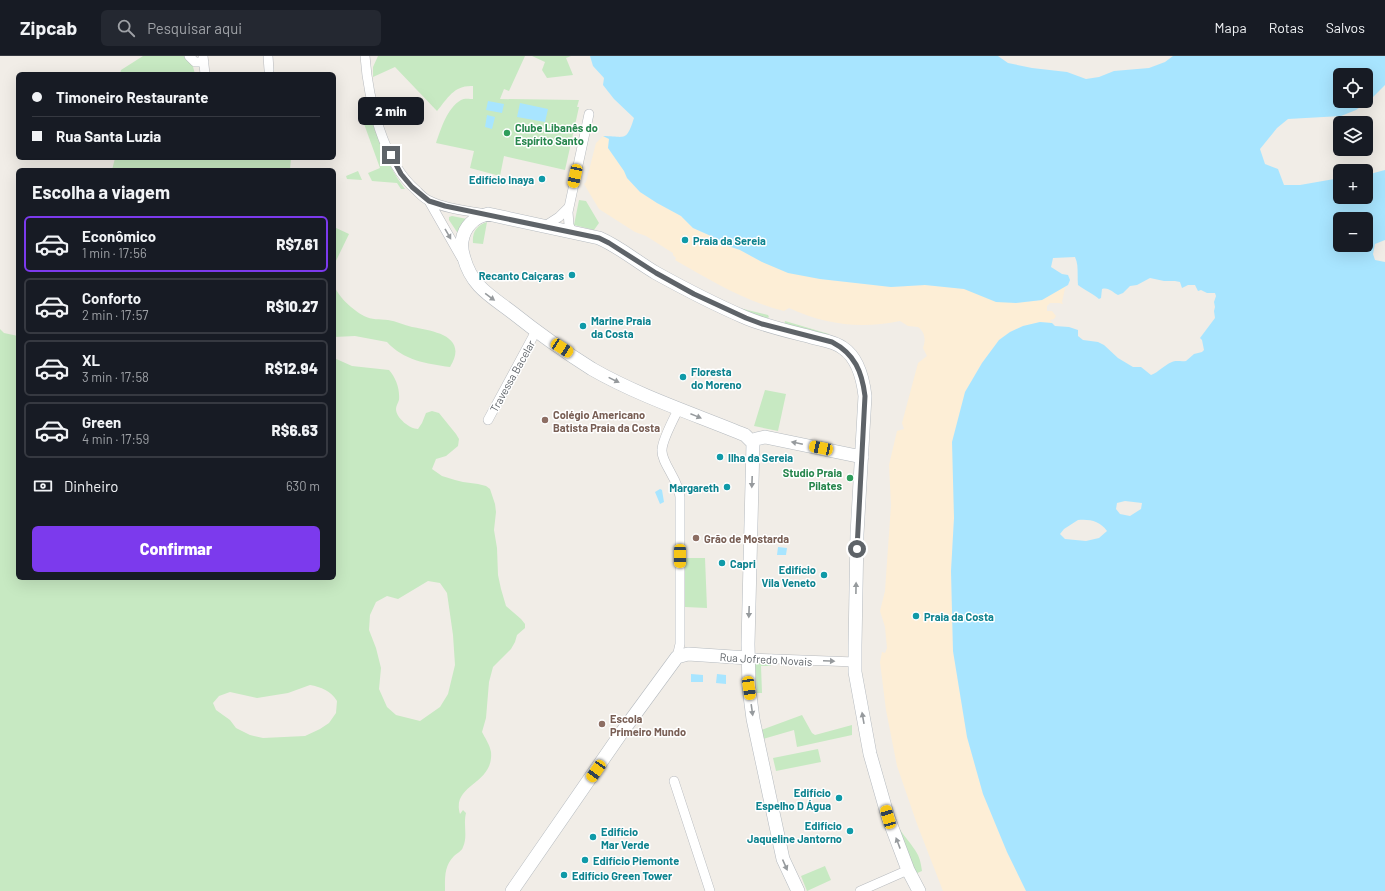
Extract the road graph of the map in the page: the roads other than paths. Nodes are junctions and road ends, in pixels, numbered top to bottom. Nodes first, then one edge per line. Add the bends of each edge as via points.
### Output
1 (189, 56) edge
2 (268, 56) edge
3 (365, 56) edge
4 (204, 59) edge
5 (269, 70) dead end
6 (205, 72) edge
7 (589, 114) dead end
8 (429, 201) junction
9 (569, 207) junction
10 (488, 214) junction
11 (545, 226) junction
12 (572, 232) junction
13 (466, 267) junction
14 (536, 331) junction
15 (679, 408) junction
16 (488, 420) dead end
17 (753, 443) junction
18 (862, 457) junction
19 (677, 657) junction
20 (748, 658) junction
21 (855, 662) junction
22 (674, 781) dead end
23 (908, 870) junction
24 (512, 891) edge
25 (710, 891) edge
26 (798, 891) edge
27 (860, 891) edge
28 (919, 891) edge

1 - 4 street via 195,62
2 - 5 street
3 - 8 street via 372,106 396,167 406,181
4 - 6 street
7 - 9 street
8 - 10 street
8 -> 13 street
9 - 11 street
9 - 12 street via 568,221
10 - 11 street
10 - 13 street via 474,220 464,232 461,246
11 - 12 street
12 - 18 street via 603,240 694,294 746,318 832,342 843,348 856,365 864,386
13 -> 14 street via 482,290
14 -> 15 street via 593,369
14 - 16 street, Travessa Bacelar
15 -> 17 street via 745,435
15 - 19 street via 662,450 663,457 678,485 680,497 680,644
18 -> 17 street via 766,437 756,439
17 -> 20 street
21 -> 18 street via 857,534
19 - 20 street, Rua Jofredo Novais via 688,654
19 - 24 street
20 -> 21 street, Rua Jofredo Novais
20 -> 26 street via 753,719 775,823 783,859
23 -> 21 street via 888,817 870,754
22 - 25 street
23 - 27 street
23 - 28 street

